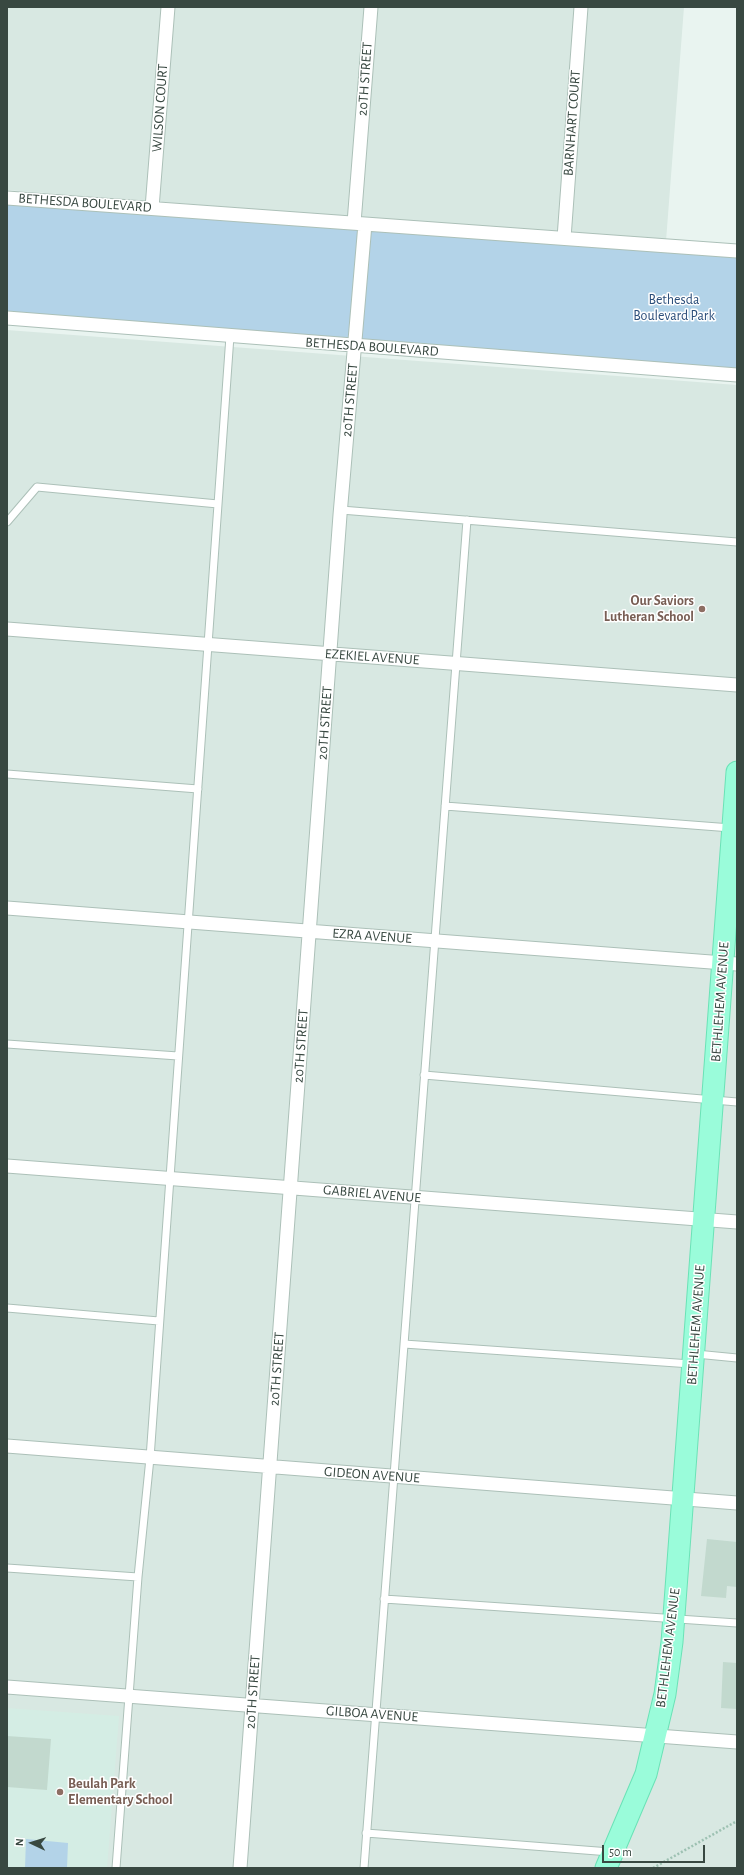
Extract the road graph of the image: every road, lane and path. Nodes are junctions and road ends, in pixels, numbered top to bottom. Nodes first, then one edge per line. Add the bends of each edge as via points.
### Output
1 (168, 7) edge
2 (371, 7) edge
3 (581, 7) edge
4 (7, 198) edge
5 (152, 208) junction
6 (360, 224) junction
7 (564, 238) junction
8 (737, 251) edge
9 (7, 318) edge
10 (230, 336) junction
11 (355, 346) junction
12 (737, 375) edge
13 (218, 504) junction
14 (341, 510) junction
15 (467, 520) junction
16 (7, 522) edge
17 (737, 542) edge
18 (7, 629) edge
19 (208, 644) junction
20 (330, 654) junction
21 (456, 663) junction
22 (737, 685) edge
23 (737, 772) edge
24 (7, 774) edge
25 (198, 789) junction
26 (445, 806) junction
27 (735, 829) edge
28 (7, 908) edge
29 (188, 922) junction
30 (310, 932) junction
31 (435, 940) junction
32 (730, 963) edge
33 (7, 1044) edge
34 (178, 1056) junction
35 (424, 1075) junction
36 (713, 1100) junction
37 (737, 1102) edge
38 (7, 1166) edge
39 (170, 1178) junction
40 (290, 1187) junction
41 (415, 1197) junction
42 (704, 1219) junction
43 (737, 1222) edge
44 (7, 1308) edge
45 (160, 1321) junction
46 (404, 1344) junction
47 (737, 1358) edge
48 (693, 1359) junction
49 (7, 1446) edge
50 (150, 1458) junction
51 (270, 1467) junction
52 (394, 1476) junction
53 (683, 1498) junction
54 (737, 1503) edge
55 (7, 1568) edge
56 (138, 1577) junction
57 (384, 1599) junction
58 (674, 1618) junction
59 (737, 1623) edge
60 (7, 1687) edge
61 (128, 1696) junction
62 (252, 1705) junction
63 (376, 1715) junction
64 (655, 1736) junction
65 (737, 1742) edge
66 (737, 1821) edge
67 (366, 1833) junction
68 (610, 1860) edge
69 (116, 1868) edge
70 (240, 1868) edge
71 (364, 1868) edge
72 (653, 1868) edge

1 - 5 street, WILSON COURT
2 - 6 street, 20TH STREET
3 - 7 street, BARNHART COURT
4 - 5 street, BETHESDA BOULEVARD
5 - 6 street, BETHESDA BOULEVARD
6 - 7 street, BETHESDA BOULEVARD
6 - 11 street, 20TH STREET
7 - 8 street, BETHESDA BOULEVARD
9 - 10 street, BETHESDA BOULEVARD
10 - 11 street, BETHESDA BOULEVARD
10 - 13 lane
11 - 12 street, BETHESDA BOULEVARD
11 - 14 street, 20TH STREET
13 - 16 lane via 37,487
13 - 19 lane
14 - 15 lane
14 - 20 street, 20TH STREET
15 - 17 lane
15 - 21 lane
18 - 19 street, EZEKIEL AVENUE
19 - 20 street, EZEKIEL AVENUE
19 - 25 lane
20 - 21 street, EZEKIEL AVENUE
20 - 30 street, 20TH STREET
21 - 22 street, EZEKIEL AVENUE
21 - 26 lane
23 - 27 main road, BETHLEHEM AVENUE
24 - 25 lane
25 - 29 lane
26 - 27 lane
26 - 31 lane
27 - 32 main road, BETHLEHEM AVENUE
28 - 29 street, EZRA AVENUE
29 - 30 street, EZRA AVENUE
29 - 34 lane
30 - 31 street, EZRA AVENUE
30 - 40 street, 20TH STREET
31 - 32 street, EZRA AVENUE
31 - 35 lane
32 - 36 main road, BETHLEHEM AVENUE
33 - 34 lane
34 - 39 lane
35 - 36 lane
35 - 41 lane
36 - 37 lane
36 - 42 main road, BETHLEHEM AVENUE
38 - 39 street, GABRIEL AVENUE
39 - 40 street, GABRIEL AVENUE
39 - 45 lane
40 - 41 street, GABRIEL AVENUE
40 - 51 street, 20TH STREET
41 - 42 street, GABRIEL AVENUE
41 - 46 lane
42 - 43 street, GABRIEL AVENUE
42 - 48 main road, BETHLEHEM AVENUE
44 - 45 lane
45 - 50 lane
46 - 48 lane
46 - 52 lane
47 - 48 lane
48 - 53 main road, BETHLEHEM AVENUE
49 - 50 street, GIDEON AVENUE
50 - 51 street, GIDEON AVENUE
50 - 56 lane
51 - 52 street, GIDEON AVENUE
51 - 62 street, 20TH STREET
52 - 53 street, GIDEON AVENUE
52 - 57 lane
53 - 54 street, GIDEON AVENUE
53 - 58 main road, BETHLEHEM AVENUE
55 - 56 lane
56 - 61 lane
57 - 58 lane
57 - 63 lane
58 - 59 lane
58 - 64 main road, BETHLEHEM AVENUE via 665,1694
60 - 61 street, GILBOA AVENUE
61 - 62 street, GILBOA AVENUE
61 - 69 lane
62 - 63 street, GILBOA AVENUE
62 - 70 street, 20TH STREET
63 - 64 street, GILBOA AVENUE
63 - 67 lane
64 - 65 street, GILBOA AVENUE
64 - 68 main road, BETHLEHEM AVENUE via 646,1774
66 - 72 path
67 - 68 lane
67 - 71 lane

